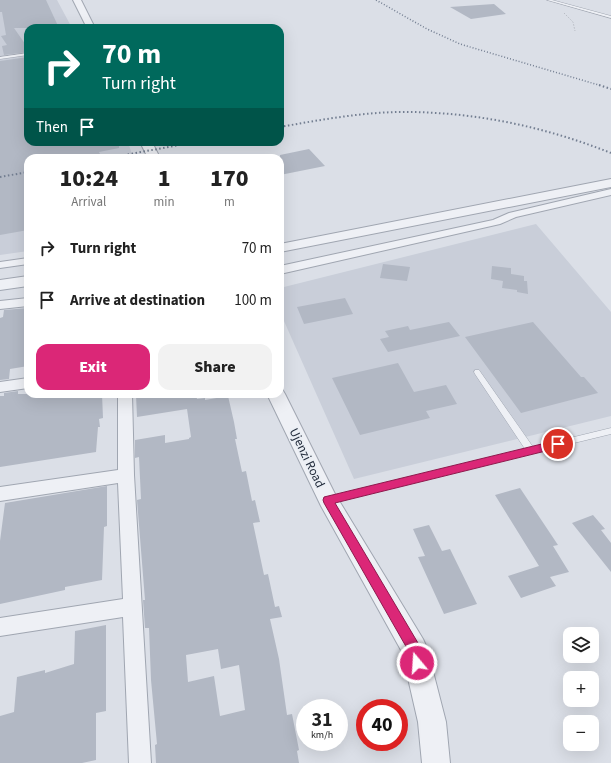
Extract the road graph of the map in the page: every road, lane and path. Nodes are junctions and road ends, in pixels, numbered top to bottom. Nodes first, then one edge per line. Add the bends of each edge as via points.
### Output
1 (78, 0) edge
2 (549, 0) edge
3 (569, 6) junction
4 (611, 17) edge
5 (89, 24) edge
6 (575, 31) dead end
7 (24, 55) edge
8 (0, 58) edge
9 (611, 183) edge
10 (611, 192) edge
11 (284, 247) edge
12 (24, 262) edge
13 (0, 265) edge
14 (284, 269) edge
15 (24, 282) edge
16 (0, 284) edge
17 (24, 302) edge
18 (0, 305) edge
19 (477, 372) dead end
20 (24, 384) edge
21 (0, 387) edge
22 (125, 398) edge
23 (278, 398) edge
24 (611, 431) edge
25 (532, 451) junction
26 (126, 475) junction
27 (0, 494) edge
28 (328, 500) junction
29 (132, 607) junction
30 (0, 627) edge
31 (140, 763) edge
32 (436, 763) edge

1 - 5 street
2 - 3 lane
3 - 4 lane
3 - 6 path via 564,12 573,22
7 - 8 lane
9 - 11 street
10 - 14 street via 513,214 488,224
12 - 13 street
15 - 16 street
17 - 18 street
19 - 25 lane
20 - 21 street
22 - 26 street
23 - 28 street, Ujenzi Road
24 - 25 lane
25 - 28 lane
26 - 27 street
26 - 29 street
28 - 32 street, Ujenzi Road via 414,648 432,722
29 - 30 street
29 - 31 street

